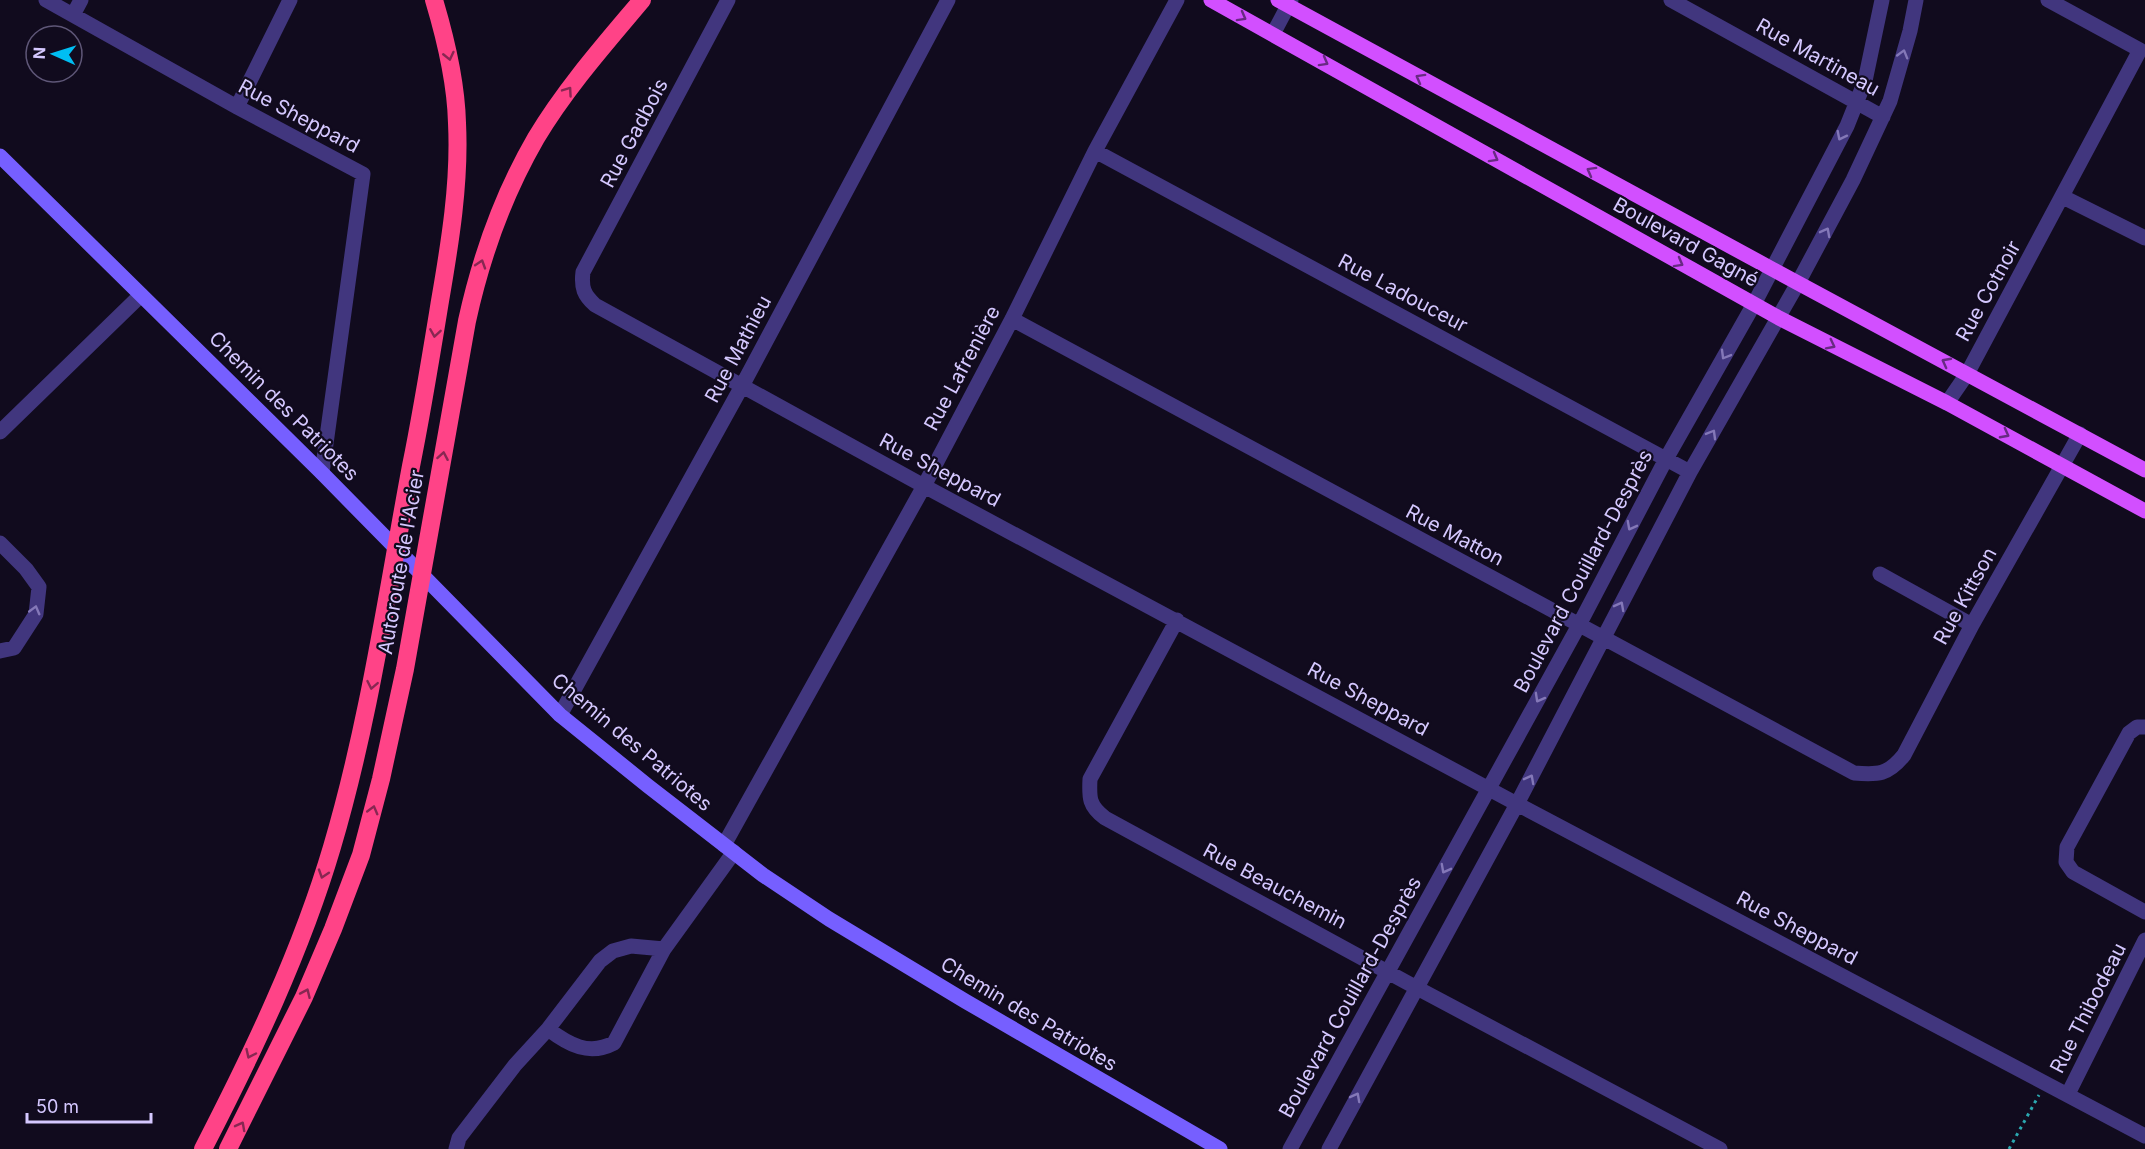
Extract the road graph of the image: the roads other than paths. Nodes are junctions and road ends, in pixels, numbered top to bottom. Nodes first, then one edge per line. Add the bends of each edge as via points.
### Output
1 (46, 0) edge
2 (81, 0) edge
3 (290, 0) edge
4 (434, 0) edge
5 (642, 0) edge
6 (728, 0) edge
7 (948, 0) edge
8 (1177, 0) edge
9 (1211, 0) edge
10 (1671, 0) edge
11 (1882, 0) edge
12 (1916, 0) edge
13 (2048, 0) edge
14 (1286, 2) edge
15 (74, 15) junction
16 (1273, 34) junction
17 (2142, 52) edge
18 (1856, 103) junction
19 (237, 107) junction
20 (1883, 117) junction
21 (1095, 151) junction
22 (0, 156) edge
23 (2063, 197) junction
24 (2145, 238) edge
25 (1772, 269) junction
26 (1798, 284) junction
27 (582, 286) joint
28 (141, 295) junction
29 (1754, 304) junction
30 (1779, 318) junction
31 (1012, 319) junction
32 (1967, 374) junction
33 (742, 386) junction
34 (1947, 403) junction
35 (4, 422) edge
36 (2080, 434) junction
37 (1666, 459) junction
38 (2062, 465) junction
39 (2145, 470) edge
40 (1690, 472) junction
41 (322, 473) junction
42 (924, 486) junction
43 (2145, 511) edge
44 (0, 543) edge
45 (1880, 574) dead end
46 (1177, 620) junction
47 (1579, 625) junction
48 (1972, 625) junction
49 (1603, 638) junction
50 (0, 651) edge
51 (561, 715) junction
52 (2145, 727) edge
53 (1882, 774) joint
54 (1489, 788) junction
55 (1517, 804) junction
56 (729, 849) junction
57 (2145, 912) edge
58 (2145, 940) edge
59 (664, 949) junction
60 (1389, 972) junction
61 (1417, 988) junction
62 (548, 1029) junction
63 (2068, 1094) junction
64 (2145, 1136) edge
65 (202, 1149) edge
66 (228, 1149) edge
67 (456, 1149) edge
68 (1220, 1149) edge
69 (1290, 1149) edge
70 (1329, 1149) edge
71 (1720, 1149) edge

1 - 15 street, Rue Sheppard
2 - 15 street
3 - 19 street
4 -> 65 highway, Autoroute de l'Acier via 453,76 458,123 446,266 360,739 332,849 281,987
66 -> 5 highway, Autoroute de l'Acier via 319,962 361,855 390,740 478,273 500,213 537,137 565,95
6 - 27 street, Rue Gadbois via 583,272
7 - 33 street, Rue Mathieu
8 - 21 street, Rue Lafrenière
9 -> 16 main road, Boulevard Gagné
10 - 18 street, Rue Martineau
11 - 18 street, Boulevard Couillard-Desprès via 1865,81
20 -> 12 street
13 - 17 street, Rue Cotnoir
14 - 16 street
25 -> 14 main road, Boulevard Gagné
15 - 19 street, Rue Sheppard
16 -> 29 main road, Boulevard Gagné
17 - 23 street, Rue Cotnoir
18 - 20 street, Rue Martineau
18 -> 25 street, Boulevard Couillard-Desprès
19 - 41 street, Rue Sheppard via 363,174
26 -> 20 street
21 - 31 street, Rue Lafrenière
21 - 37 street, Rue Ladouceur
22 - 28 street, Chemin des Patriotes
23 - 24 street
23 - 32 street, Rue Cotnoir
25 - 26 main road, Boulevard Gagné
25 - 29 street, Boulevard Couillard-Desprès
26 - 30 street
32 -> 26 main road, Boulevard Gagné
27 - 33 street, Rue Sheppard via 595,305
28 - 35 street
28 - 41 street, Chemin des Patriotes
29 - 30 main road, Boulevard Gagné
29 -> 37 street, Boulevard Couillard-Desprès
30 -> 34 main road, Boulevard Gagné
40 -> 30 street
31 - 42 street, Rue Lafrenière
31 - 47 street, Rue Matton
32 - 34 street, Rue Cotnoir
32 - 36 main road, Boulevard Gagné
33 - 42 street, Rue Sheppard
33 - 51 street, Rue Mathieu
34 -> 38 main road, Boulevard Gagné
36 - 38 street, Rue Kittson
36 - 39 main road, Boulevard Gagné
37 - 40 street, Rue Ladouceur
37 -> 47 street, Boulevard Couillard-Desprès
38 - 43 main road, Boulevard Gagné
38 - 48 street, Rue Kittson
49 -> 40 street
41 - 51 street, Chemin des Patriotes
42 - 46 street, Rue Sheppard
42 - 56 street, Rue Lafrenière
50 -> 44 street via 14,648 36,614 39,587
45 - 48 street
46 - 54 street, Rue Sheppard
46 - 60 street, Rue Beauchemin via 1090,779 1094,810
47 - 49 street, Rue Matton
47 -> 54 street, Boulevard Couillard-Desprès
48 - 53 street, Rue Kittson via 1904,755
49 - 53 street, Rue Matton via 1854,773
55 -> 49 street
51 - 56 street, Chemin des Patriotes
52 - 57 street via 2128,733 2067,847 2066,862 2073,872
54 - 55 street, Rue Sheppard
54 -> 60 street, Boulevard Couillard-Desprès
55 - 61 street
55 - 63 street, Rue Sheppard
56 - 59 street, Rue Lafrenière
56 - 68 street, Chemin des Patriotes via 848,931
58 - 63 street, Rue Thibodeau
59 - 62 street via 631,946 613,951
59 - 62 street, Rue Lafrenière via 614,1043 585,1049 567,1043
60 - 61 street, Rue Beauchemin
60 - 69 street, Boulevard Couillard-Desprès
70 -> 61 street
61 - 71 street, Rue Beauchemin
62 - 67 street via 494,1092 459,1138
63 - 64 street, Rue Sheppard

